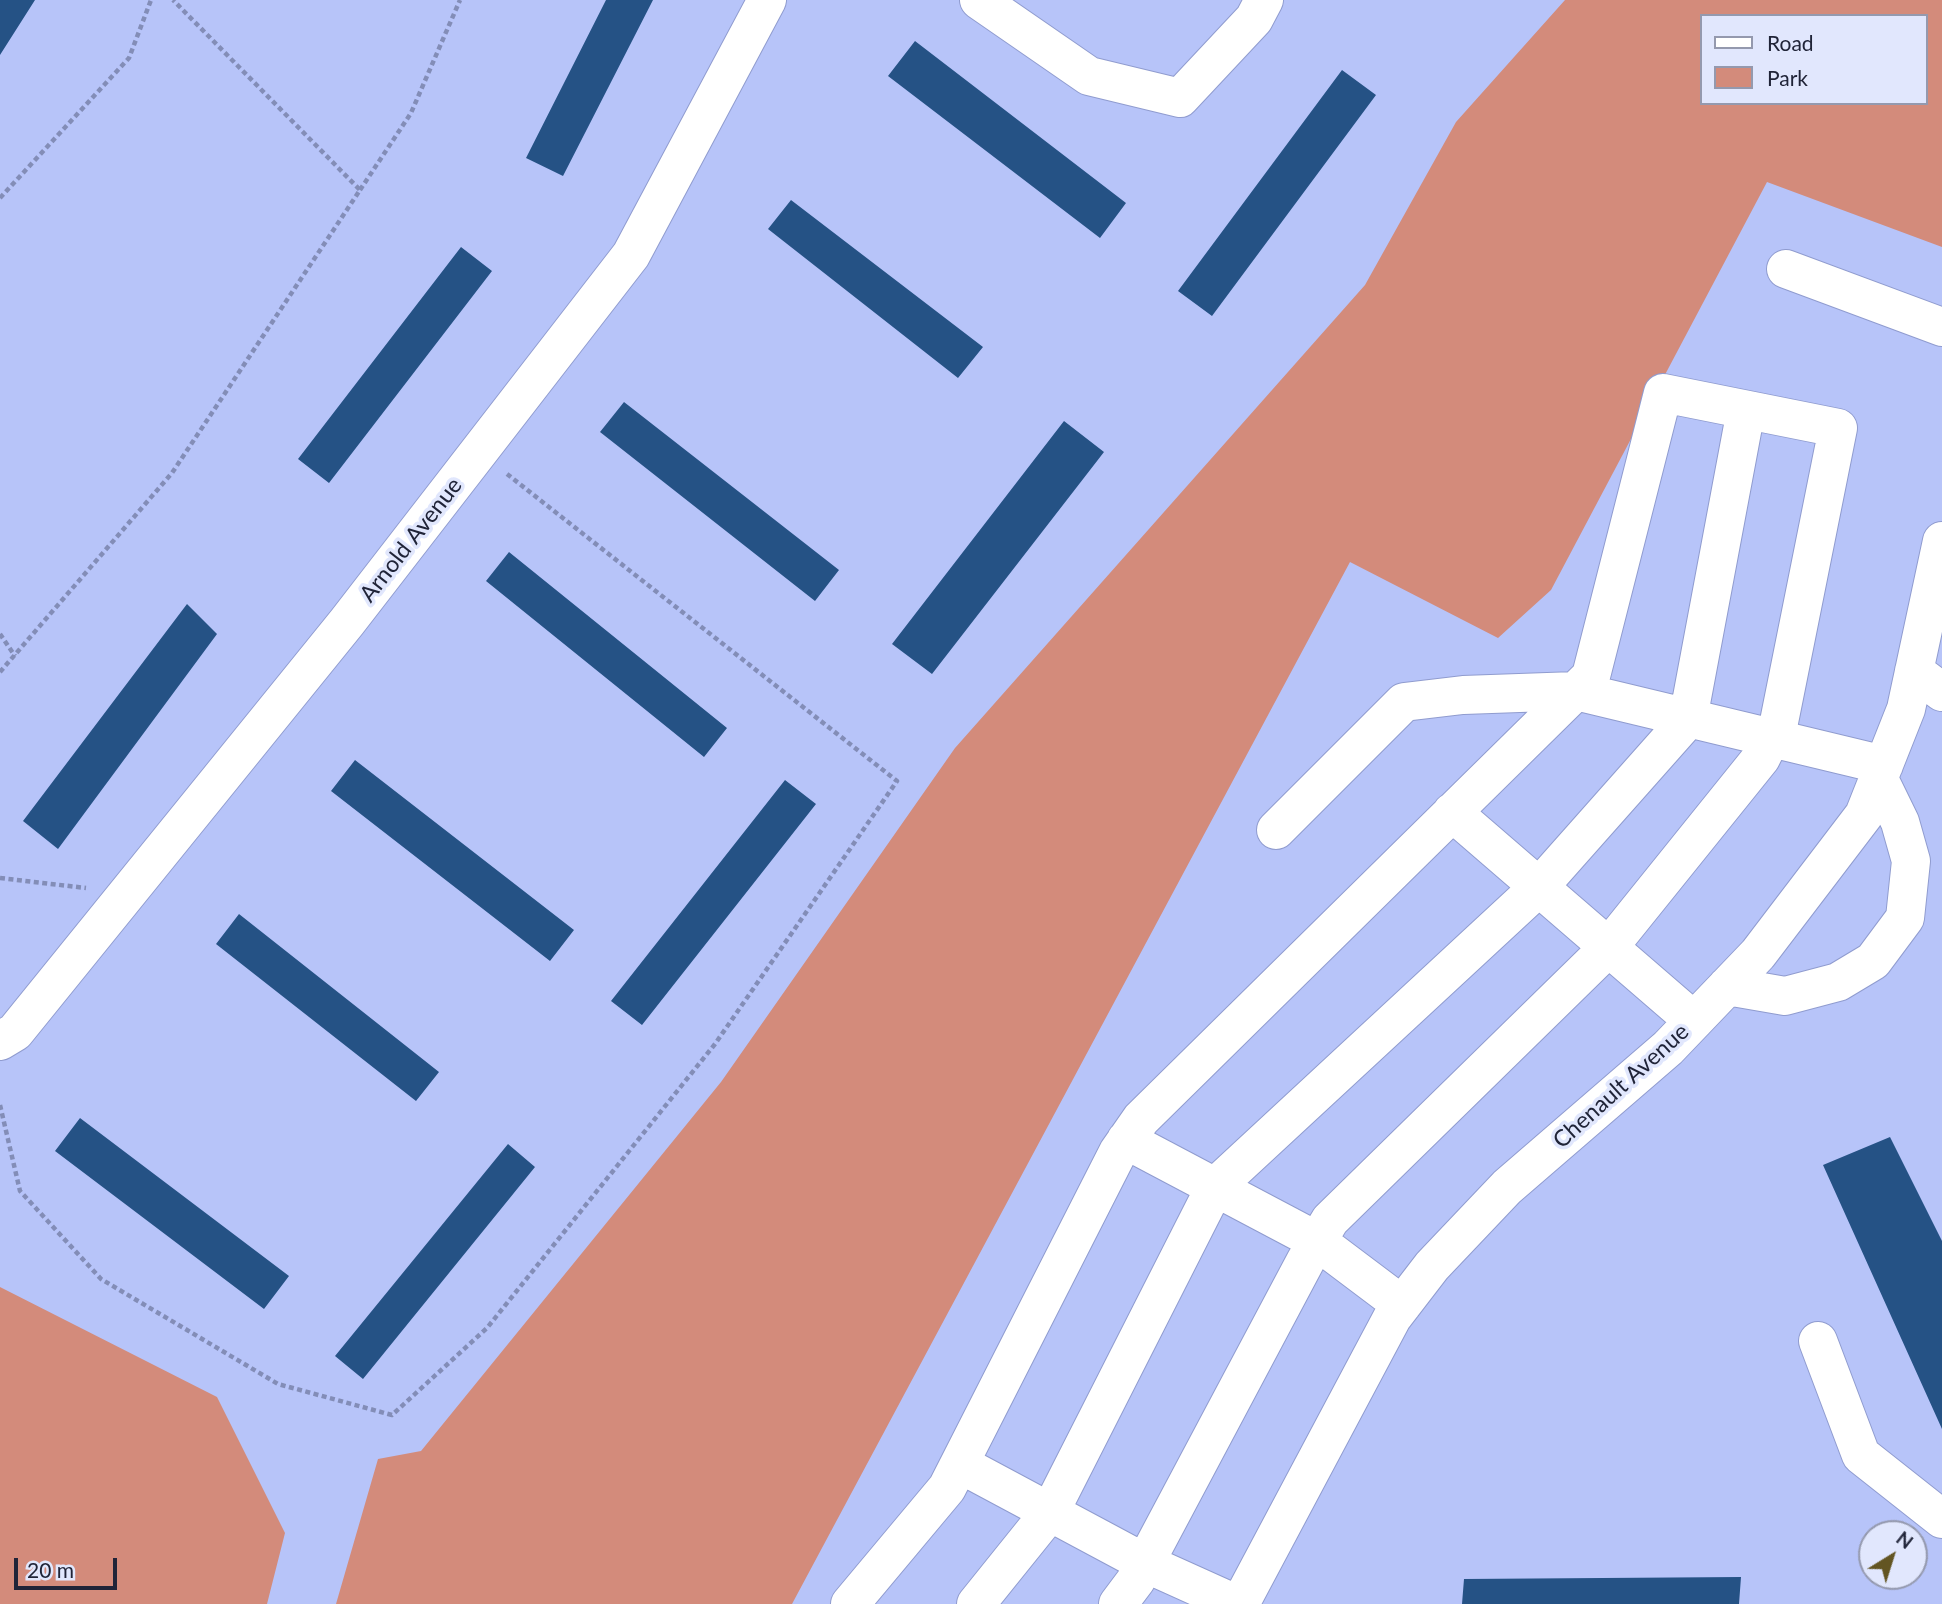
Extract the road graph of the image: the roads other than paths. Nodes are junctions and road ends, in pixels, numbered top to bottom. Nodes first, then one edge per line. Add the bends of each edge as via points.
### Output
1 (767, 0) edge
2 (979, 0) edge
3 (1264, 0) edge
4 (1786, 269) dead end
5 (1942, 327) edge
6 (1746, 410) junction
7 (1942, 541) edge
8 (1928, 682) edge
9 (1576, 691) junction
10 (1688, 719) junction
11 (1770, 739) junction
12 (1881, 772) junction
13 (1452, 812) junction
14 (1276, 830) dead end
15 (1539, 887) junction
16 (1608, 948) junction
17 (1727, 986) junction
18 (1693, 1021) junction
19 (0, 1041) edge
20 (1126, 1140) junction
21 (1215, 1187) junction
22 (1317, 1241) junction
23 (1402, 1305) junction
24 (1818, 1340) dead end
25 (960, 1464) junction
26 (1050, 1512) junction
27 (1942, 1519) edge
28 (1145, 1563) junction
29 (849, 1604) edge
30 (976, 1604) edge
31 (1118, 1604) edge
32 (1238, 1604) edge

1 - 19 street, Arnold Avenue via 631,255 347,622 15,1032
2 - 3 street via 1089,76 1180,98 1254,19
4 - 5 street
6 - 9 street via 1663,393 1591,677
6 - 10 street
6 - 11 street via 1838,428 1779,722
7 - 8 street, Chenault Avenue
8 - 12 street, Chenault Avenue via 1906,709
9 - 10 street
9 - 13 street
9 - 14 street via 1404,702
10 - 11 street
10 - 15 street
11 - 12 street
11 - 16 street via 1761,758
12 - 17 street, Chenault Avenue via 1864,816 1758,954
12 - 17 street via 1911,860 1905,918 1873,961 1838,982 1785,996
13 - 15 street
13 - 20 street via 1141,1119
15 - 16 street
15 - 21 street
16 - 18 street
16 - 22 street via 1330,1220
17 - 18 street, Chenault Avenue
18 - 23 street, Chenault Avenue via 1507,1187 1432,1266
20 - 21 street
20 - 25 street
21 - 22 street
21 - 26 street
22 - 23 street
22 - 28 street
23 - 32 street, Chenault Avenue
24 - 27 street via 1861,1455
25 - 26 street
25 - 29 street via 947,1488
26 - 28 street
26 - 30 street
28 - 31 street
28 - 32 street

